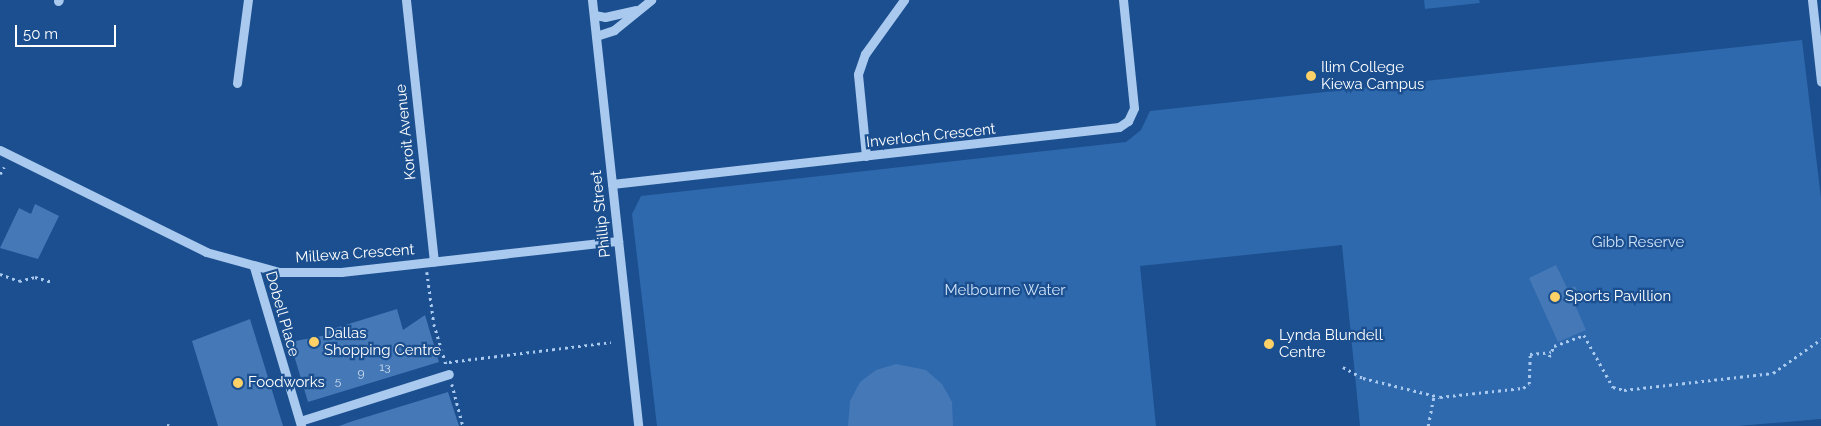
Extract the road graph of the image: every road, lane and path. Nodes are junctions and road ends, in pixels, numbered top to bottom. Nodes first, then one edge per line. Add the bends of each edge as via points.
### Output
1 (248, 0) edge
2 (406, 0) edge
3 (592, 0) edge
4 (651, 0) edge
5 (904, 0) edge
6 (1123, 0) edge
7 (1812, 0) edge
8 (638, 10) junction
9 (594, 15) junction
10 (596, 36) junction
11 (1820, 57) edge
12 (1821, 82) edge
13 (237, 83) dead end
14 (0, 150) edge
15 (866, 156) junction
16 (4, 167) dead end
17 (0, 174) edge
18 (612, 184) junction
19 (618, 241) junction
20 (430, 262) junction
21 (254, 267) junction
22 (0, 274) edge
23 (52, 282) dead end
24 (1821, 339) edge
25 (611, 342) dead end
26 (1551, 352) junction
27 (1549, 357) dead end
28 (446, 363) junction
29 (1343, 367) dead end
30 (449, 374) junction
31 (1434, 395) junction
32 (301, 423) edge
33 (167, 425) edge
34 (172, 426) edge
35 (463, 426) edge
36 (638, 426) edge
37 (1428, 426) edge

1 - 13 street
2 - 20 street, Koroit Avenue
3 - 9 street, Phillip Street
4 - 8 street
5 - 15 street via 865,54 858,74
6 - 15 street, Inverloch Crescent via 1134,108 1124,125 1103,132
7 - 11 street
8 - 9 street via 613,16
8 - 10 street via 614,30
9 - 10 street, Phillip Street
10 - 18 street, Phillip Street
11 - 12 street
14 - 21 street, Millewa Crescent via 206,252
15 - 18 street, Inverloch Crescent
16 - 17 path
18 - 19 street, Phillip Street
19 - 20 street, Millewa Crescent
19 - 36 street, Phillip Street
20 - 21 street, Millewa Crescent via 322,273
20 - 28 path via 434,324
21 - 32 street, Dobell Place
22 - 23 path via 19,282 35,277
24 - 26 path via 1773,373 1624,390 1613,387 1584,335 1554,346
25 - 28 path
26 - 27 path
26 - 31 path via 1530,354 1529,384 1523,388
28 - 30 path
29 - 31 path via 1363,378
30 - 32 street
30 - 35 path
31 - 37 path
33 - 34 path

